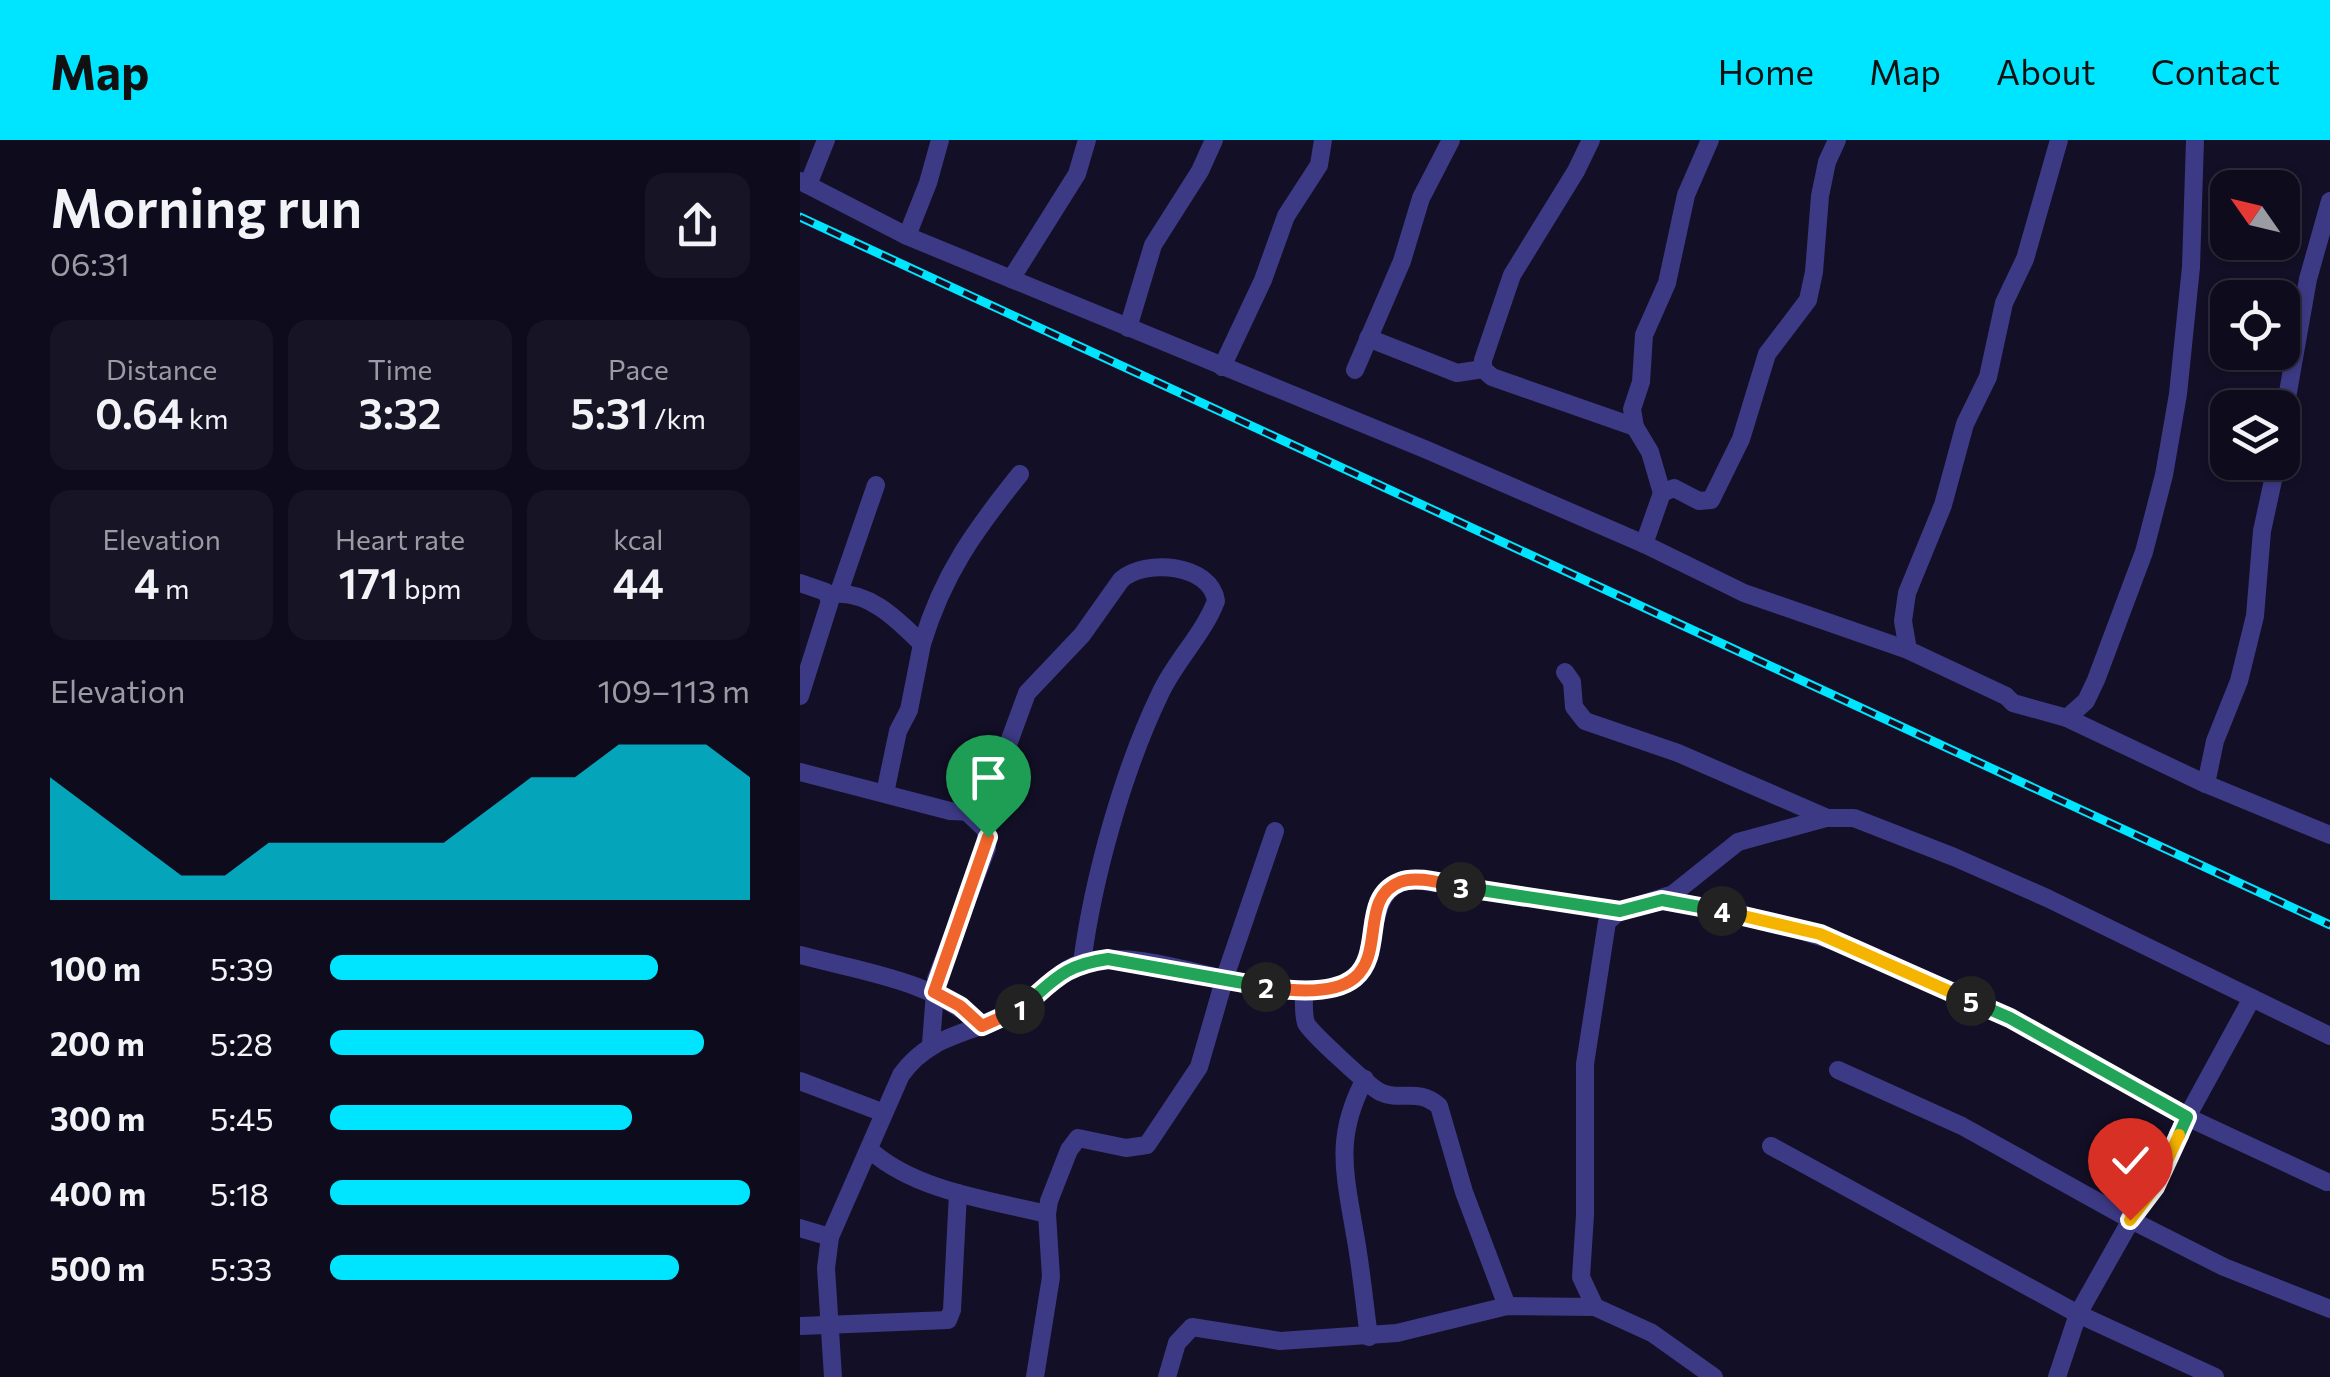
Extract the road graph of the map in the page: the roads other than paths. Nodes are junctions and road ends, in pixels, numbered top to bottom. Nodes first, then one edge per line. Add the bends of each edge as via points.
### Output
1 (826, 140) edge
2 (940, 140) edge
3 (1087, 140) edge
4 (1214, 140) edge
5 (1322, 140) edge
6 (1452, 140) edge
7 (1590, 140) edge
8 (1710, 140) edge
9 (1837, 140) edge
10 (2059, 140) edge
11 (2195, 140) edge
12 (804, 183) edge
13 (2330, 201) edge
14 (907, 236) junction
15 (1011, 279) junction
16 (1128, 328) junction
17 (1368, 338) junction
18 (1222, 367) junction
19 (1354, 370) dead end
20 (1483, 370) junction
21 (2288, 390) edge
22 (1634, 426) junction
23 (1020, 474) dead end
24 (2273, 480) edge
25 (876, 485) dead end
26 (1662, 493) junction
27 (1644, 544) junction
28 (800, 583) edge
29 (834, 594) junction
30 (922, 644) junction
31 (1908, 650) junction
32 (1565, 672) dead end
33 (800, 696) edge
34 (2068, 718) junction
35 (800, 772) edge
36 (2206, 784) junction
37 (884, 793) junction
38 (968, 813) junction
39 (1826, 818) junction
40 (2328, 828) edge
41 (1275, 832) dead end
42 (1662, 900) junction
43 (1620, 911) junction
44 (800, 955) edge
45 (1082, 962) junction
46 (1224, 977) junction
47 (934, 992) junction
48 (1304, 992) junction
49 (2252, 998) junction
50 (982, 1026) junction
51 (2330, 1036) edge
52 (931, 1044) junction
53 (1838, 1070) dead end
54 (1365, 1079) junction
55 (800, 1082) edge
56 (884, 1113) junction
57 (2187, 1117) junction
58 (1772, 1146) dead end
59 (870, 1151) junction
60 (2327, 1182) dead end
61 (958, 1192) junction
62 (1047, 1214) junction
63 (2130, 1220) junction
64 (800, 1228) edge
65 (830, 1237) junction
66 (1507, 1306) junction
67 (1595, 1307) junction
68 (2330, 1309) edge
69 (2078, 1314) junction
70 (800, 1326) edge
71 (829, 1326) junction
72 (1370, 1336) junction
73 (834, 1377) edge
74 (1034, 1377) edge
75 (1166, 1377) edge
76 (1714, 1377) edge
77 (2056, 1377) edge
78 (2215, 1377) edge

1 - 12 street
2 - 14 street
3 - 15 street via 1077,174
4 - 16 street via 1153,245
5 - 18 street via 1319,165 1286,216
6 - 17 street via 1420,198 1402,261
7 - 20 street via 1512,275
8 - 22 street via 1686,195 1667,283 1644,335
9 - 26 street via 1820,196 1808,300 1767,354 1742,439 1716,492 1706,502 1674,488
10 - 31 street via 2025,259 2004,303 1988,376 1902,609
11 - 34 street via 2191,267 2164,475 2144,552 2096,680
12 - 14 street
13 - 21 street
14 - 15 street
15 - 16 street
16 - 18 street
17 - 19 street
17 - 20 street via 1458,373
18 - 27 street
20 - 22 street
22 - 26 street
23 - 30 street via 962,548
24 - 36 street via 2255,616
25 - 29 street
26 - 27 street
27 - 31 street via 1744,593
28 - 29 street
29 - 30 street via 866,599
29 - 33 street
30 - 37 street
31 - 34 street via 2013,702
32 - 39 street via 1574,707 1585,720 1678,752
34 - 36 street
35 - 37 street
36 - 40 street
37 - 38 street
38 - 45 street via 979,809 992,788 1027,692 1082,635 1128,573 1193,572 1210,584 1216,601 1211,613 1160,693 1137,752 1095,882
38 - 47 street via 986,830 987,848
39 - 42 street via 1738,842
39 - 49 street via 1854,818 1954,857
41 - 46 street
42 - 43 street
42 - 57 street via 1771,920 1855,948 2010,1018
43 - 48 street via 1410,879 1379,904 1366,966 1350,982
43 - 67 street via 1605,929 1585,1064 1581,1278
44 - 47 street
45 - 46 street via 1108,959
45 - 50 street via 1015,1013
46 - 48 street
46 - 62 street via 1199,1068 1154,1137 1137,1148 1078,1138
47 - 50 street
47 - 52 street
48 - 54 street via 1312,1032
49 - 51 street
49 - 57 street
50 - 52 street
52 - 56 street via 907,1066
53 - 63 street via 1962,1126
54 - 66 street via 1381,1093 1416,1094 1439,1106
54 - 72 street via 1347,1118 1343,1147
55 - 56 street
56 - 59 street
57 - 60 street
57 - 63 street via 2155,1187
58 - 69 street
59 - 61 street
59 - 65 street
61 - 62 street
61 - 71 street via 948,1320
62 - 74 street via 1050,1276
63 - 68 street via 2224,1268
63 - 69 street
64 - 65 street
65 - 71 street
66 - 67 street
66 - 72 street
67 - 76 street via 1652,1333
69 - 77 street
69 - 78 street
70 - 71 street
71 - 73 street
72 - 75 street via 1280,1342 1192,1327 1177,1343

